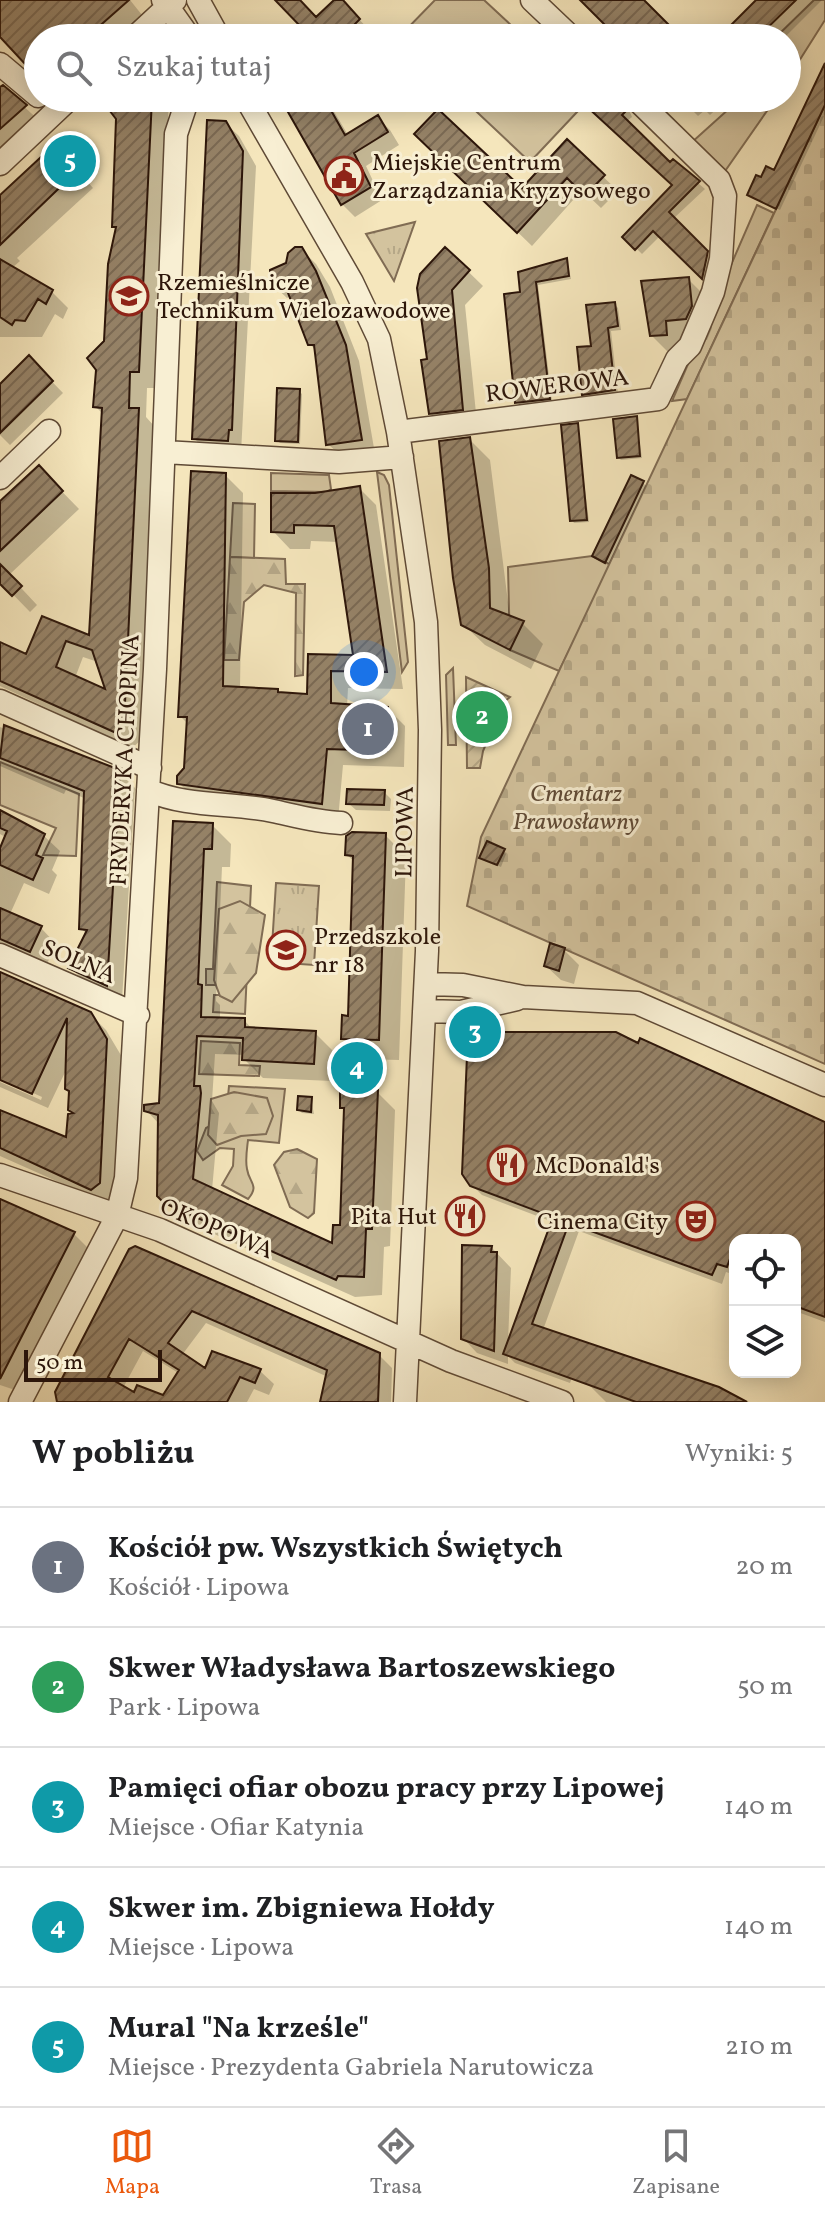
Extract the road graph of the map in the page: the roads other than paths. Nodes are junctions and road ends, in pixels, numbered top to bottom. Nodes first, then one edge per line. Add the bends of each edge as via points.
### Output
1 (198, 0) edge
2 (532, 0) edge
3 (169, 2) edge
4 (148, 24) edge
5 (182, 24) edge
6 (211, 24) edge
7 (557, 24) edge
8 (0, 64) edge
9 (24, 81) edge
10 (42, 112) edge
11 (183, 112) edge
12 (251, 112) edge
13 (649, 112) edge
14 (0, 164) edge
15 (49, 431) dead end
16 (398, 432) junction
17 (164, 452) junction
18 (402, 457) junction
19 (0, 478) edge
20 (0, 701) edge
21 (149, 779) junction
22 (341, 823) dead end
23 (0, 955) edge
24 (426, 984) junction
25 (523, 997) junction
26 (424, 1011) junction
27 (138, 1015) junction
28 (825, 1085) edge
29 (0, 1175) edge
30 (117, 1216) junction
31 (408, 1342) junction
32 (20, 1402) edge
33 (405, 1402) edge
34 (562, 1402) edge

1 - 6 street
2 - 7 street
3 - 4 street
3 - 5 street
8 - 9 street
10 - 14 street
11 - 17 street, FRYDERYKA CHOPINA via 176,134
12 - 16 street, LIPOWA via 369,315 387,367
13 - 16 street, ROWEROWA via 719,180 725,196 713,292 690,346 677,359 658,399
15 - 19 street
16 - 18 street, LIPOWA
17 - 18 street via 339,462
17 - 21 street, FRYDERYKA CHOPINA
18 - 24 street, LIPOWA via 428,650
20 - 21 street
21 - 22 street via 202,804
21 - 27 street, FRYDERYKA CHOPINA
23 - 27 street, SOLNA
24 - 25 street
24 - 26 street, LIPOWA
25 - 26 street via 461,1012
25 - 28 street via 637,1003
26 - 31 street, LIPOWA
27 - 30 street, FRYDERYKA CHOPINA via 130,1143
29 - 30 street, OKOPOWA
30 - 31 street, OKOPOWA via 160,1230
30 - 32 street, FRYDERYKA CHOPINA
31 - 33 street, LIPOWA
31 - 34 street, OKOPOWA

